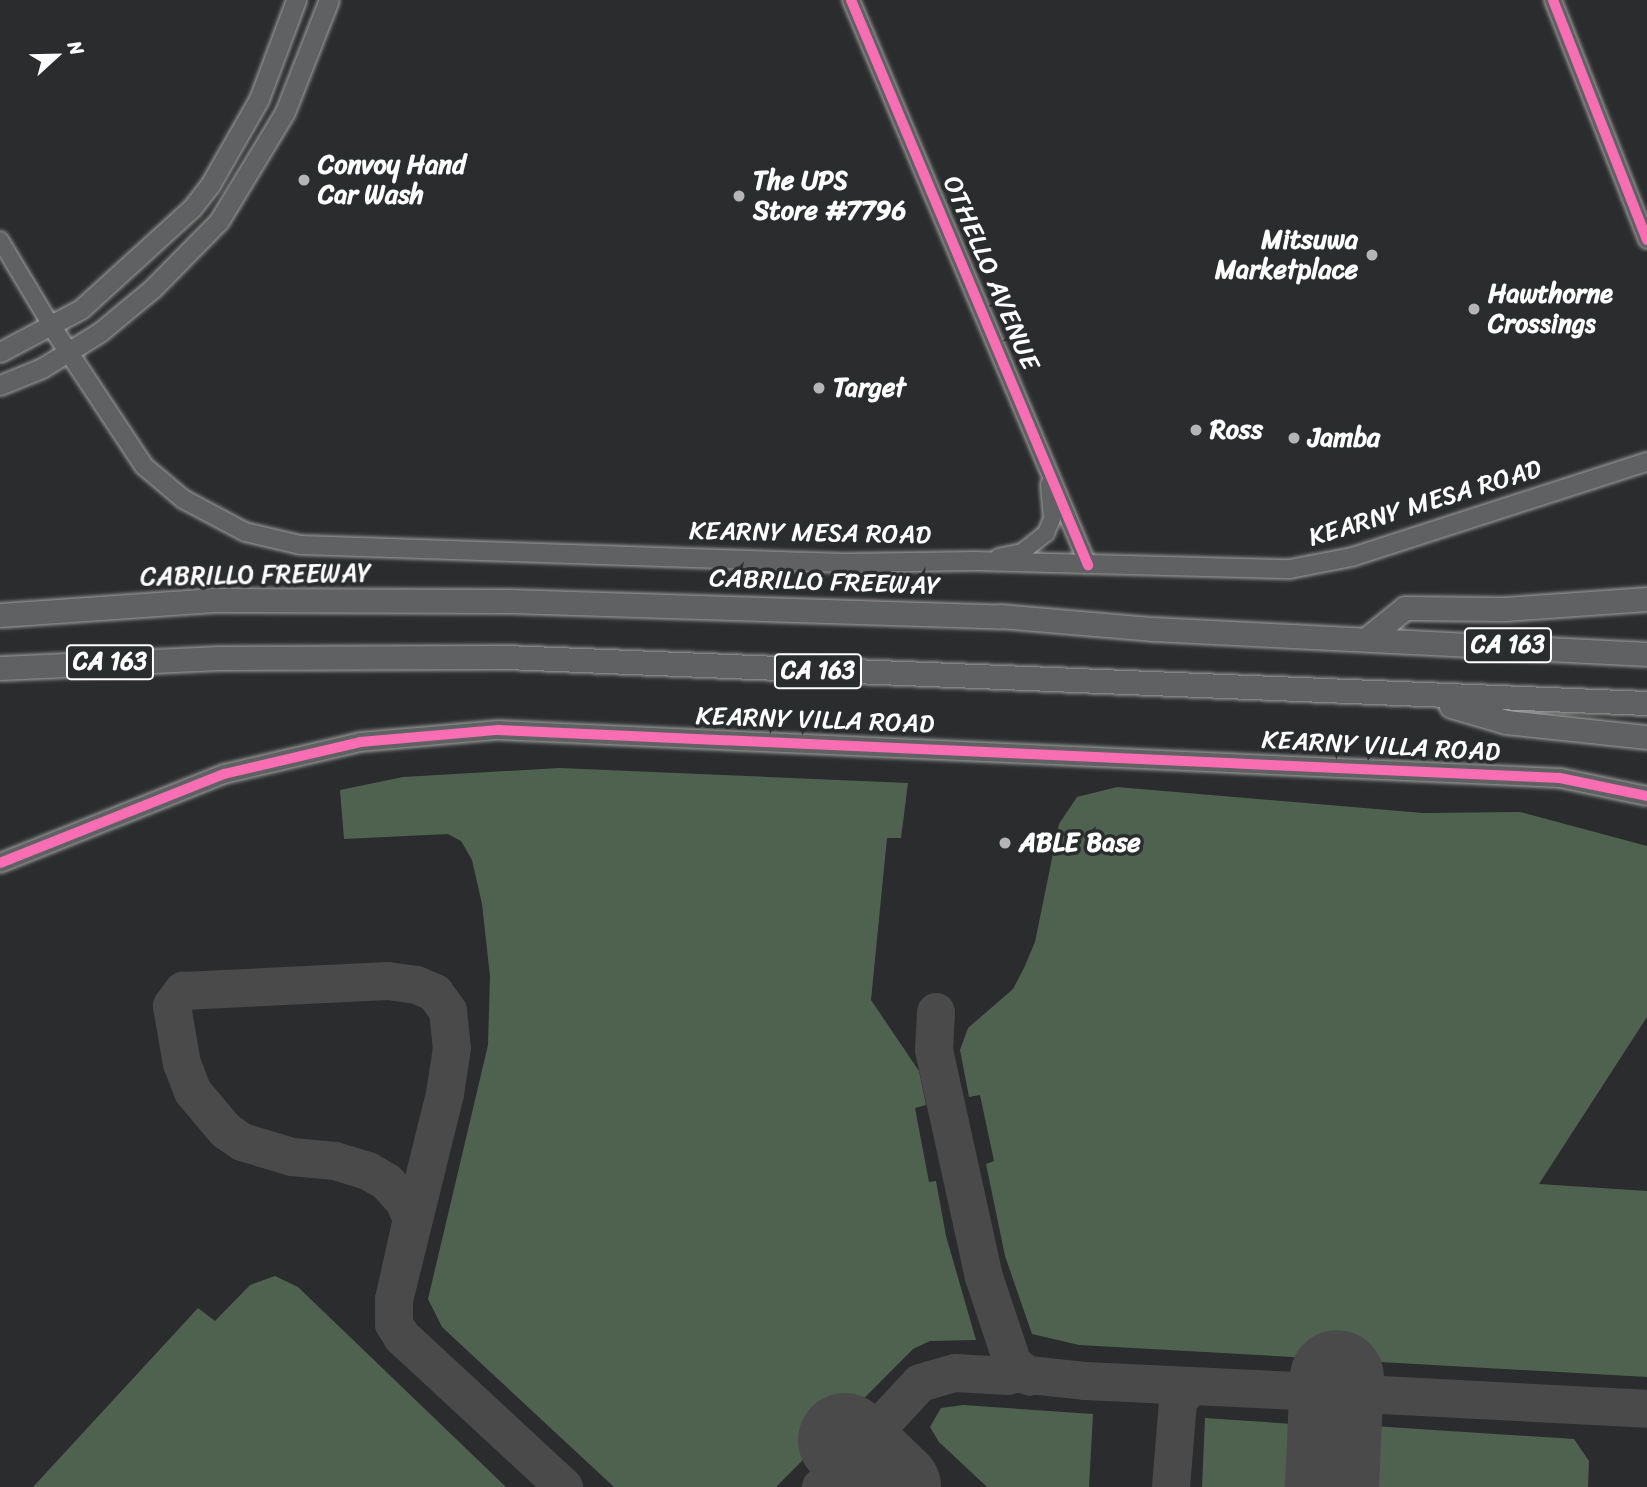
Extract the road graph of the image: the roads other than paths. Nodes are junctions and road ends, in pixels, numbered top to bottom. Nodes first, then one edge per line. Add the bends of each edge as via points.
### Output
1 (296, 0) edge
2 (329, 0) edge
3 (851, 0) edge
4 (1553, 0) edge
5 (0, 240) edge
6 (1647, 240) edge
7 (52, 327) junction
8 (0, 352) edge
9 (68, 352) junction
10 (0, 385) edge
11 (1042, 450) junction
12 (1647, 462) edge
13 (975, 561) junction
14 (1088, 565) junction
15 (1647, 599) edge
16 (0, 615) edge
17 (1369, 637) junction
18 (1647, 654) edge
19 (0, 668) edge
20 (1417, 697) junction
21 (1647, 704) edge
22 (1647, 737) edge
23 (1647, 796) edge
24 (0, 863) edge

1 - 7 main road via 259,99 210,185 131,267
2 - 9 main road via 285,112 234,201 151,290
3 - 11 street, OTHELLO AVENUE
4 - 6 street
5 - 7 street
7 - 8 main road
7 - 9 main road, KEARNY MESA ROAD
9 - 10 main road
9 - 13 main road, KEARNY MESA ROAD via 144,466 183,499 256,535 314,545 844,563
11 - 13 street via 1052,502 1046,533 1023,552
11 - 14 street, OTHELLO AVENUE
12 - 14 main road, KEARNY MESA ROAD via 1352,557 1290,569
13 - 14 main road, KEARNY MESA ROAD
15 - 17 highway via 1505,609 1405,608
16 - 17 highway, CABRILLO FREEWAY / CA 163 via 214,600 510,601 1000,616 1153,629
17 - 18 highway, CABRILLO FREEWAY / CA 163
19 - 20 highway, CA 163 via 219,658 506,657
20 - 21 highway, CA 163
20 - 22 highway via 1506,722
23 - 24 main road, KEARNY VILLA ROAD via 1560,778 498,730 360,742 225,774

